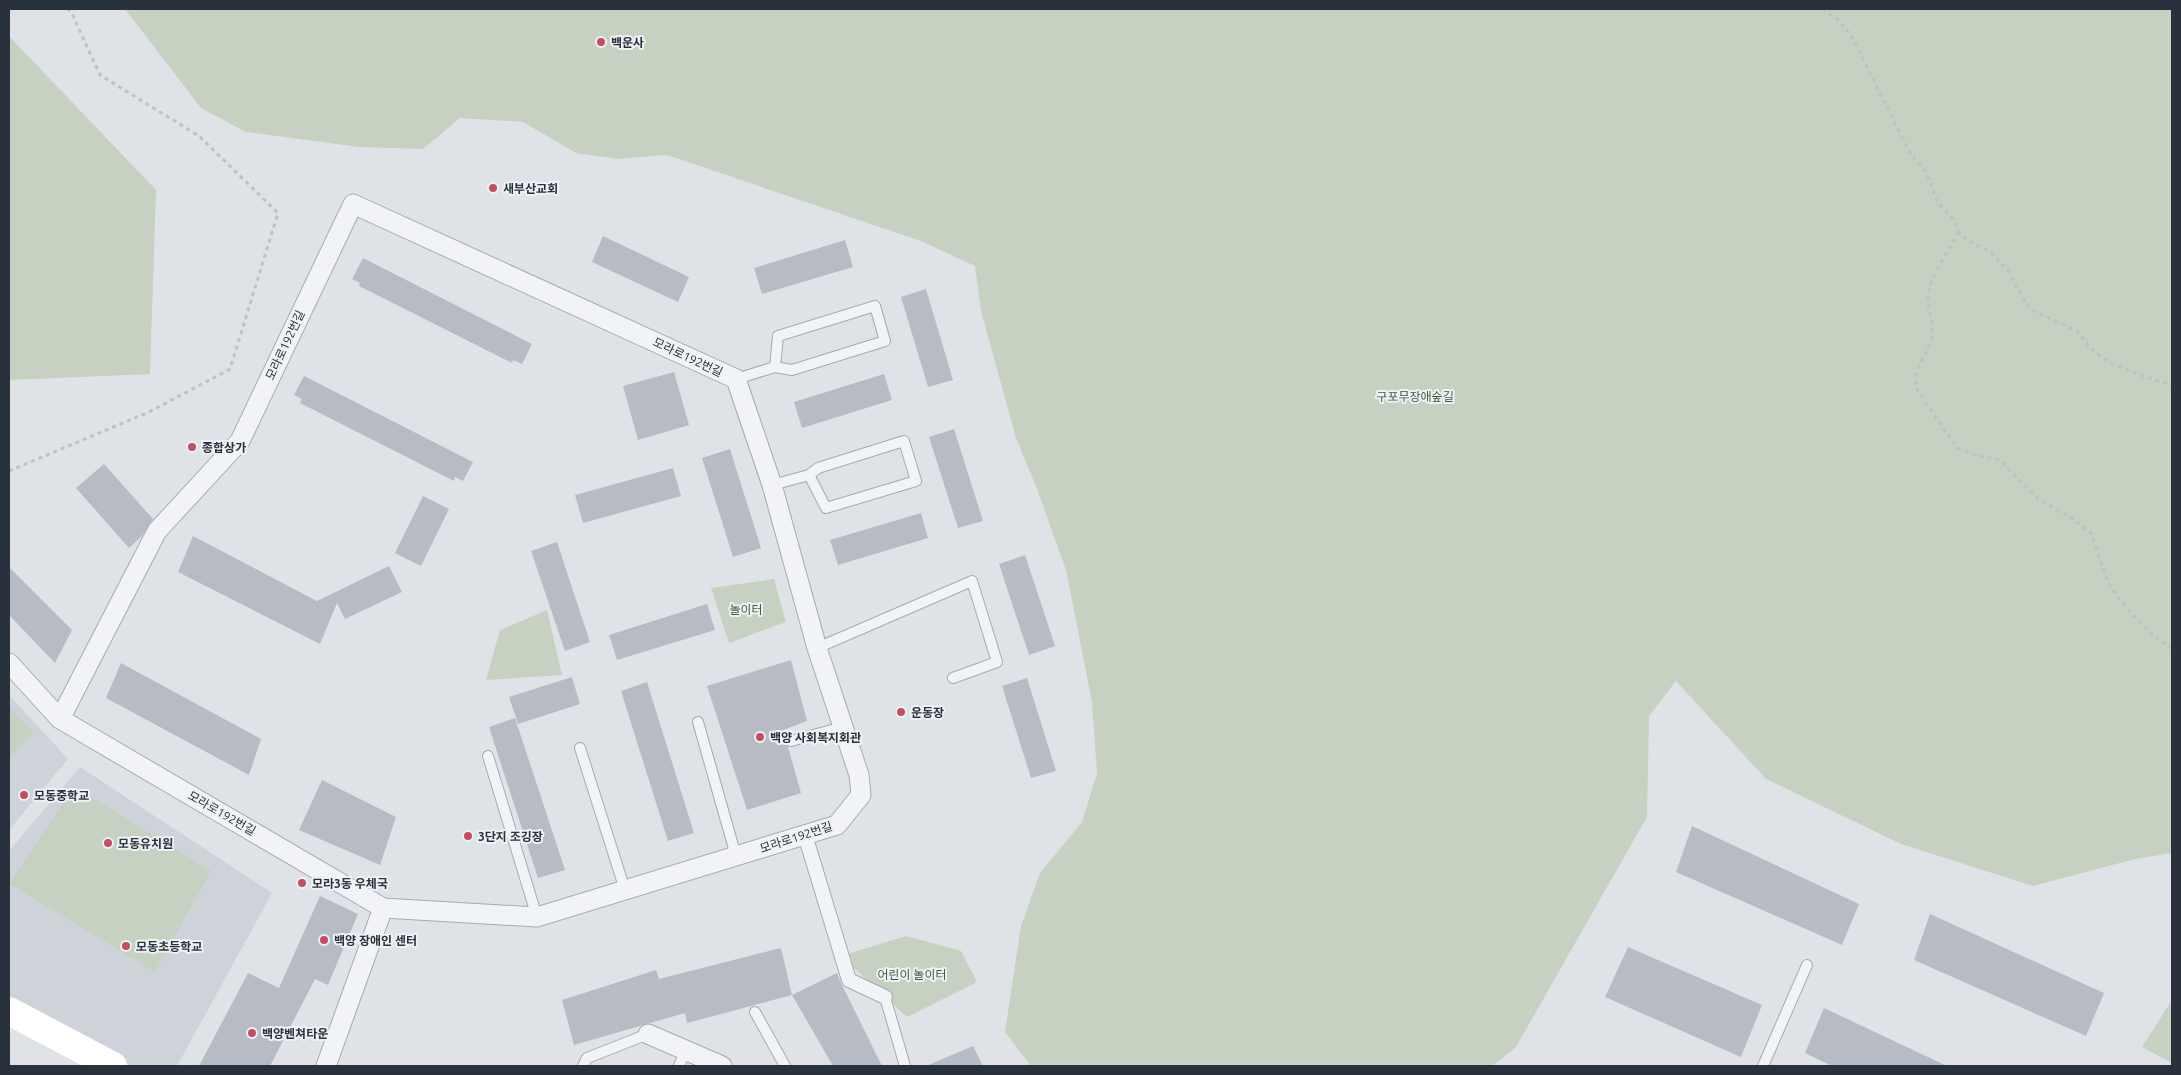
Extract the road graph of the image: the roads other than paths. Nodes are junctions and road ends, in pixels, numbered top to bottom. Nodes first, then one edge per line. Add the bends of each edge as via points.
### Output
1 (775, 367) junction
2 (736, 379) junction
3 (808, 475) junction
4 (772, 485) junction
5 (817, 648) junction
6 (9, 663) edge
7 (953, 678) dead end
8 (60, 719) junction
9 (698, 722) dead end
10 (843, 727) junction
11 (791, 741) dead end
12 (580, 748) dead end
13 (488, 756) dead end
14 (804, 835) junction
15 (736, 856) junction
16 (625, 890) junction
17 (383, 908) junction
18 (537, 917) junction
19 (1807, 965) dead end
20 (885, 997) joint
21 (9, 1011) edge
22 (756, 1012) dead end
23 (648, 1034) joint
24 (682, 1058) edge
25 (113, 1066) edge
26 (326, 1066) edge
27 (583, 1066) edge
28 (722, 1066) edge
29 (785, 1066) edge
30 (906, 1066) edge
31 (1763, 1066) edge

1 - 1 lane via 778,336 875,306 885,341 792,370
1 - 2 lane
2 - 4 street, 모라로192번길
2 - 8 street, 모라로192번길 via 353,204 240,441 158,531
3 - 3 lane via 818,468 904,441 916,481 826,508
3 - 4 lane
4 - 5 street, 모라로192번길
5 - 7 lane via 972,581 997,662
5 - 10 street, 모라로192번길
6 - 8 street, 모라로192번길
8 - 17 street, 모라로192번길
9 - 15 lane
10 - 11 lane
10 - 14 street, 모라로192번길 via 862,795 837,825
12 - 16 lane
13 - 18 lane
14 - 15 street, 모라로192번길
14 - 20 street via 849,980
15 - 16 street, 모라로192번길
16 - 18 street, 모라로192번길
17 - 18 street, 모라로192번길
17 - 26 street
19 - 31 lane
20 - 30 lane
21 - 25 main road
22 - 29 lane
23 - 24 street
23 - 27 lane via 587,1058
24 - 28 street

